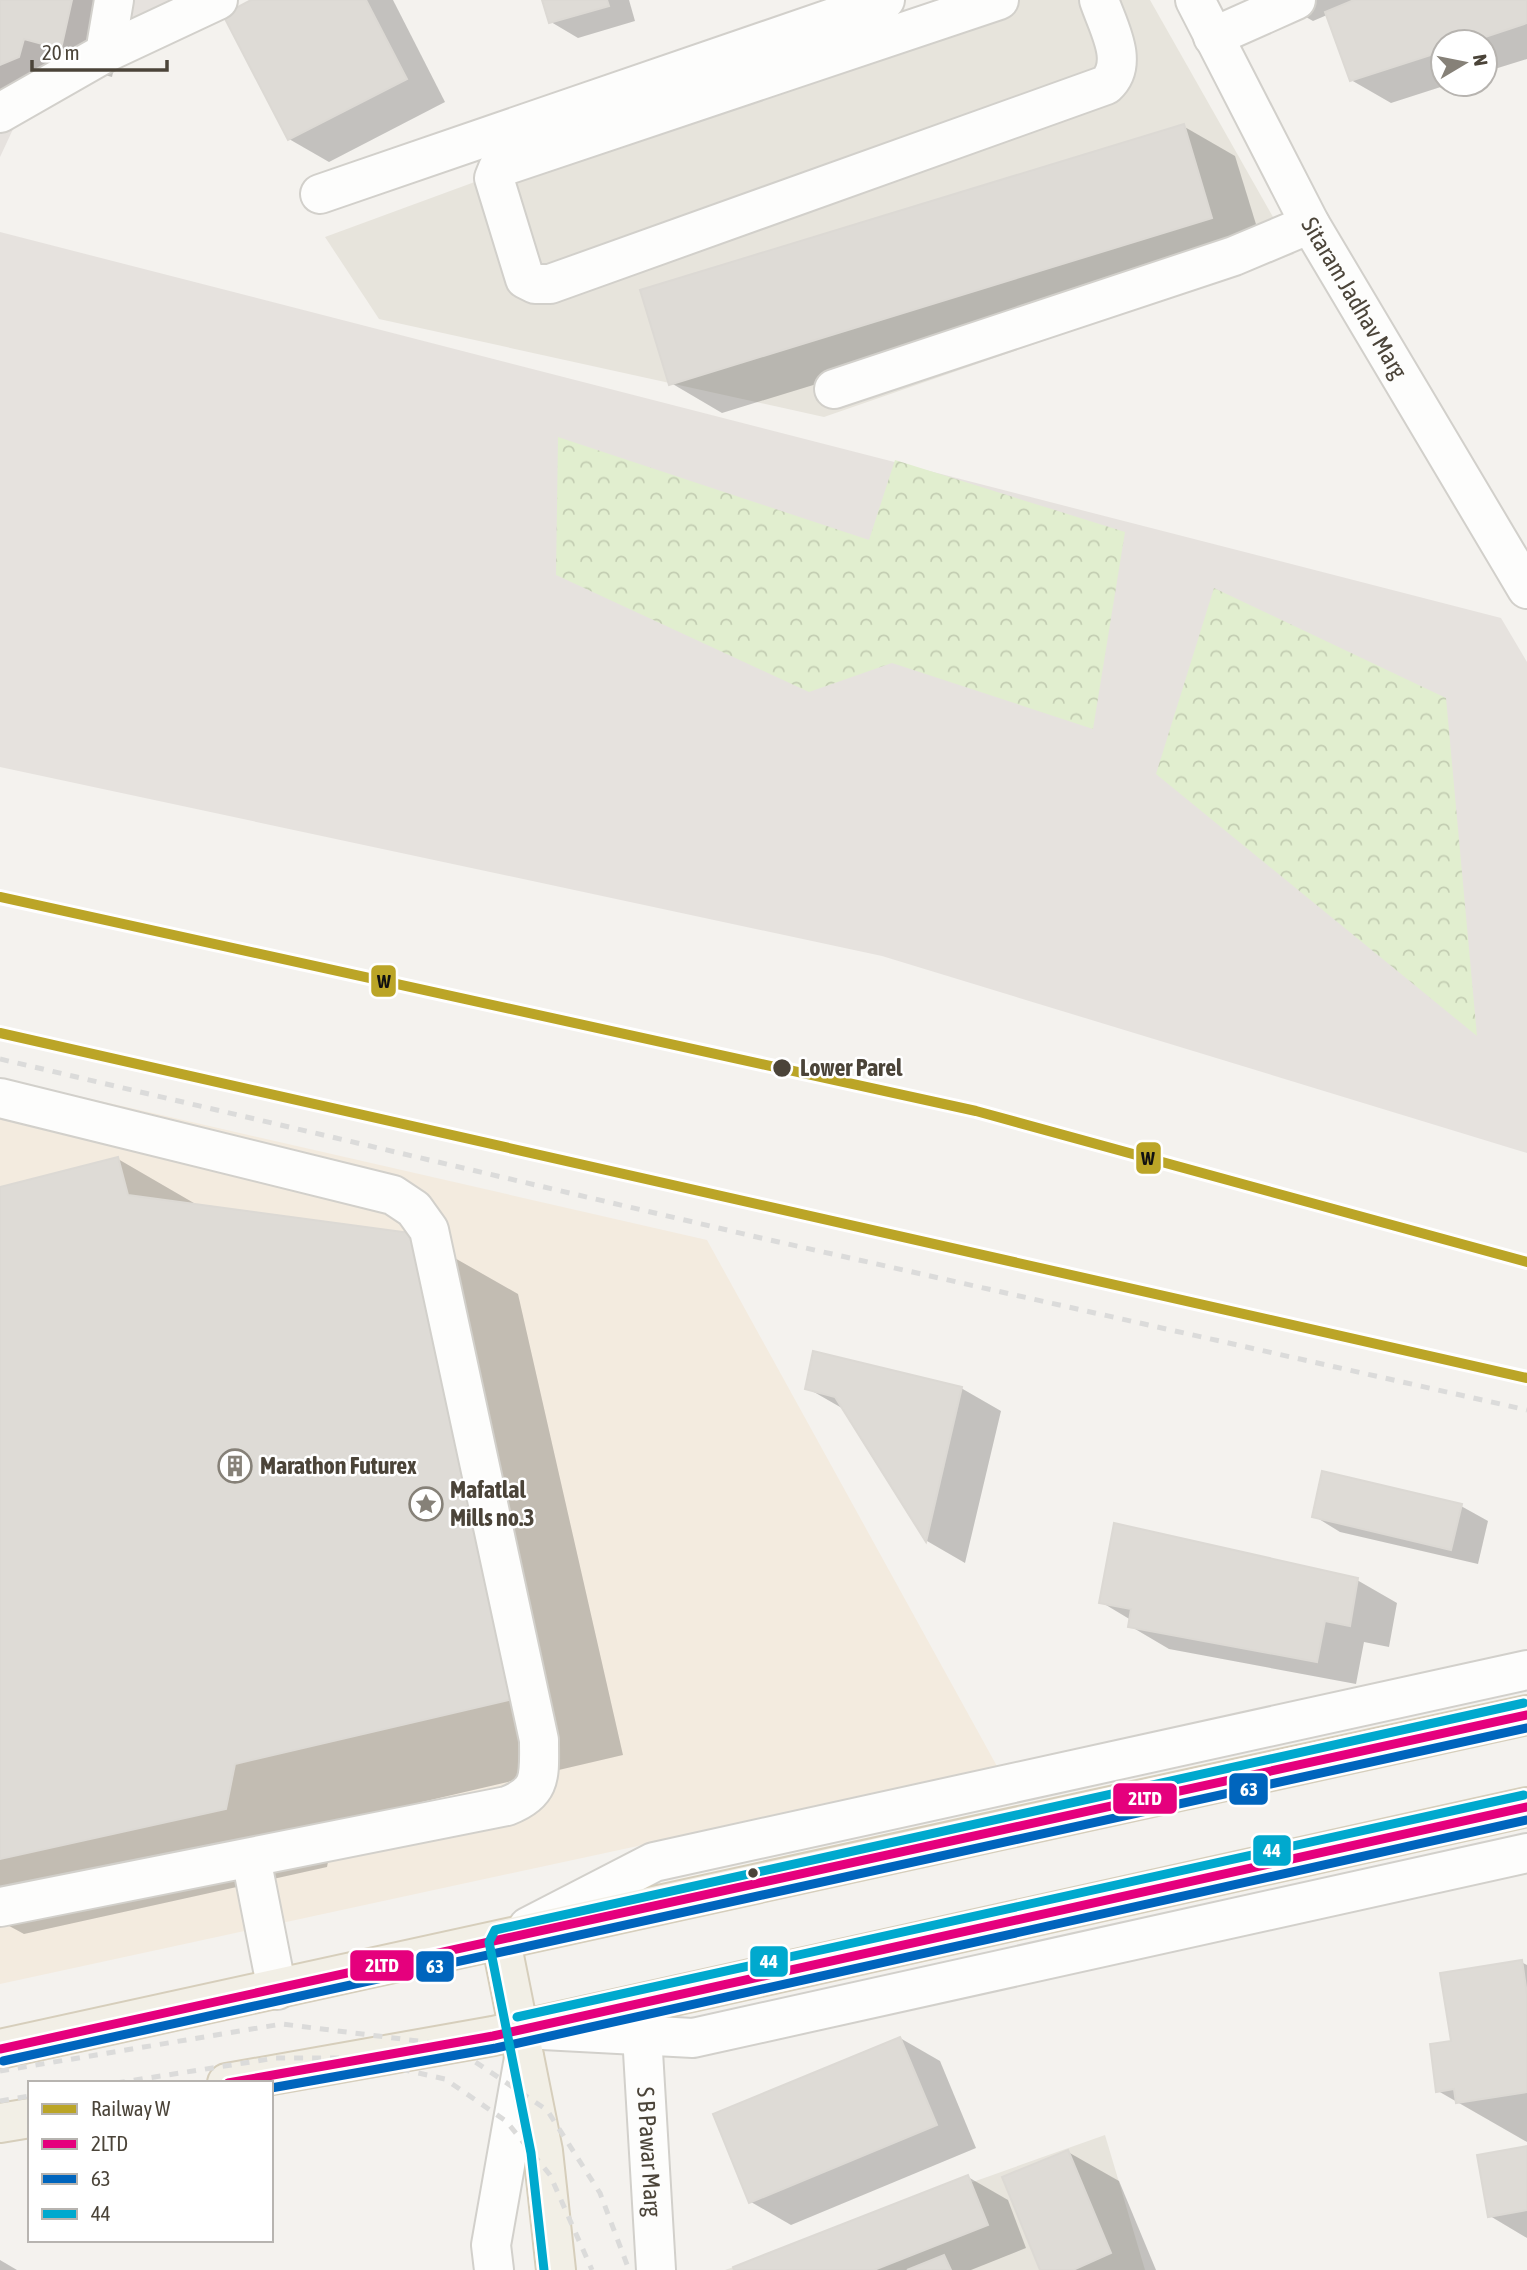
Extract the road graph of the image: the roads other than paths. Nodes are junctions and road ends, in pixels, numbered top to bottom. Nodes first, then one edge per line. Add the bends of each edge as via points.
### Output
1 (114, 0) edge
2 (218, 0) edge
3 (886, 0) edge
4 (999, 0) edge
5 (1099, 0) edge
6 (1195, 0) edge
7 (1296, 0) edge
8 (1213, 37) junction
9 (105, 53) junction
10 (617, 110) junction
11 (0, 113) edge
12 (509, 146) junction
13 (320, 194) dead end
14 (1310, 224) junction
15 (834, 389) dead end
16 (1527, 589) edge
17 (0, 1098) edge
18 (1527, 1670) edge
19 (1527, 1715) edge
20 (1527, 1807) edge
21 (1527, 1853) edge
22 (251, 1857) junction
23 (0, 1907) edge
24 (501, 1941) junction
25 (277, 1990) junction
26 (642, 2035) junction
27 (522, 2044) junction
28 (0, 2049) edge
29 (242, 2081) edge
30 (28, 2118) edge
31 (0, 2123) edge
32 (494, 2270) edge
33 (556, 2270) edge
34 (656, 2270) edge

1 - 9 street
2 - 9 street
3 - 10 street
4 - 10 street
5 - 12 street via 1119,66 1106,85 550,284 525,279 498,191 495,173
6 - 8 street, Sitaram Jadhav Marg
7 - 8 street
8 - 14 street, Sitaram Jadhav Marg
9 - 11 street
10 - 12 street
12 - 13 street
14 - 15 street via 1234,256
14 - 16 street, Sitaram Jadhav Marg
17 - 22 street via 393,1195 414,1209 429,1230 539,1740 539,1773 533,1790 506,1806
18 - 24 street via 654,1862
19 - 24 main road
20 - 27 main road via 681,1994
21 - 26 street via 693,2038
22 - 23 street
22 - 25 street
24 - 25 main road
24 - 27 main road
25 - 28 main road
26 - 27 street
26 - 34 street, S B Pawar Marg
27 - 29 main road
27 - 32 street via 491,2245
27 - 33 main road via 543,2151
30 - 31 main road

